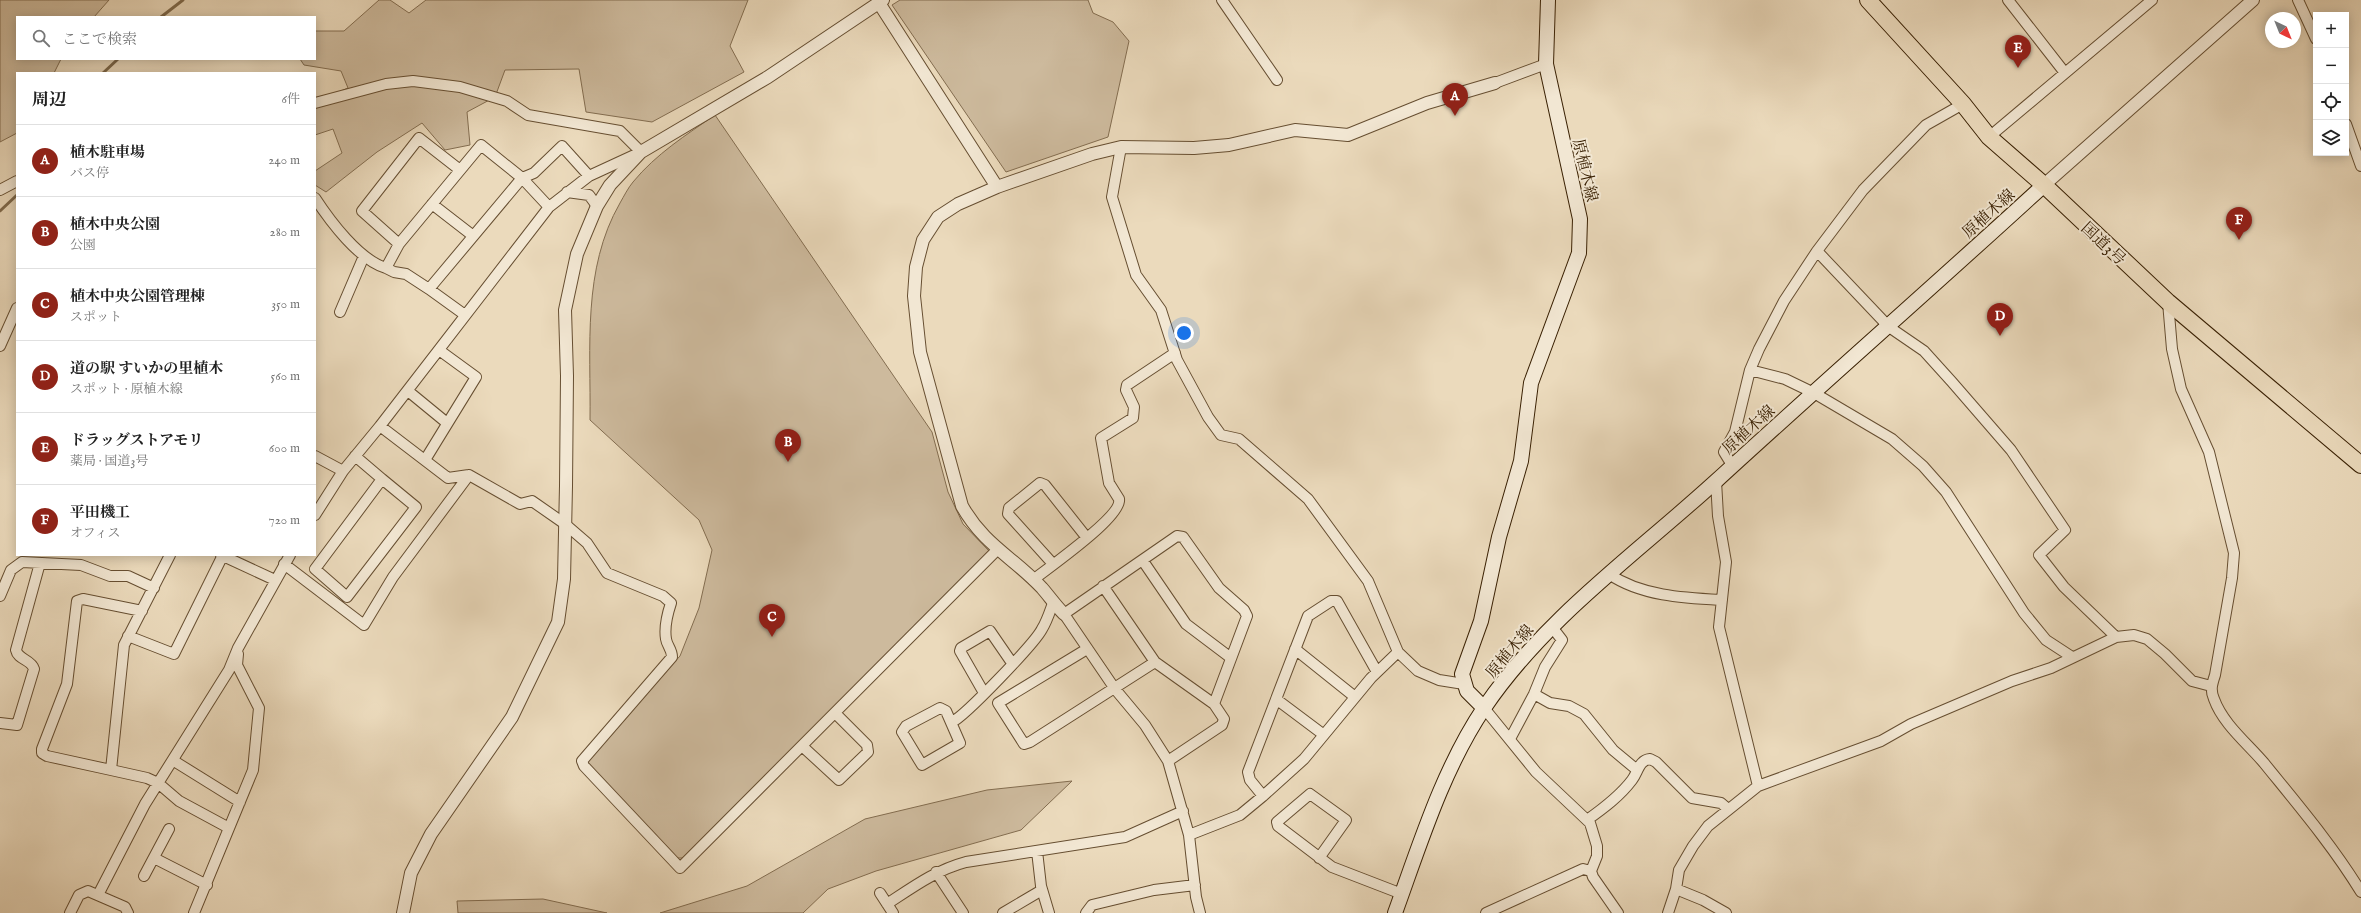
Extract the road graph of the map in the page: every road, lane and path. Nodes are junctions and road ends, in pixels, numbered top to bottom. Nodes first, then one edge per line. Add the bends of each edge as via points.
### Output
1 (1222, 0) edge
2 (1548, 0) edge
3 (1868, 0) edge
4 (2008, 0) edge
5 (2152, 0) edge
6 (2253, 0) edge
7 (2298, 0) edge
8 (880, 1) edge
9 (2313, 32) edge
10 (1546, 64) junction
11 (2065, 73) junction
12 (1277, 80) dead end
13 (1495, 83) joint
14 (316, 103) edge
15 (1963, 104) junction
16 (2349, 132) edge
17 (1990, 137) junction
18 (1121, 147) junction
19 (641, 152) junction
20 (2361, 166) edge
21 (460, 170) junction
22 (589, 176) junction
23 (522, 178) junction
24 (16, 182) edge
25 (2044, 185) junction
26 (997, 187) junction
27 (0, 190) edge
28 (567, 192) junction
29 (316, 200) edge
30 (432, 204) junction
31 (549, 206) junction
32 (597, 206) junction
33 (472, 235) junction
34 (399, 244) junction
35 (1817, 251) junction
36 (364, 256) junction
37 (386, 268) junction
38 (429, 289) junction
39 (2168, 302) junction
40 (16, 310) edge
41 (340, 312) dead end
42 (465, 314) junction
43 (1889, 326) junction
44 (0, 346) edge
45 (439, 350) junction
46 (1175, 353) junction
47 (1750, 370) junction
48 (408, 391) junction
49 (1814, 393) junction
50 (447, 423) junction
51 (380, 426) junction
52 (355, 456) junction
53 (316, 457) edge
54 (425, 460) junction
55 (1732, 465) junction
56 (2361, 465) edge
57 (342, 471) junction
58 (469, 475) junction
59 (382, 480) junction
60 (1716, 481) junction
61 (317, 508) edge
62 (565, 524) junction
63 (1087, 538) junction
64 (997, 550) junction
65 (170, 556) edge
66 (222, 556) edge
67 (224, 556) edge
68 (289, 556) edge
69 (1143, 561) junction
70 (40, 563) junction
71 (284, 564) junction
72 (1053, 564) junction
73 (1609, 574) junction
74 (275, 580) junction
75 (1033, 580) junction
76 (1103, 586) junction
77 (154, 588) junction
78 (0, 596) edge
79 (1722, 600) junction
80 (1053, 603) junction
81 (142, 611) junction
82 (1064, 614) junction
83 (1552, 627) junction
84 (128, 636) junction
85 (2116, 637) junction
86 (238, 648) junction
87 (1087, 649) junction
88 (1295, 649) junction
89 (1398, 652) junction
90 (2072, 657) junction
91 (1231, 658) junction
92 (1155, 662) junction
93 (1012, 663) junction
94 (1377, 672) junction
95 (1464, 684) junction
96 (2211, 686) junction
97 (1115, 689) junction
98 (986, 691) junction
99 (1534, 694) junction
100 (1355, 697) junction
101 (1276, 699) junction
102 (998, 703) junction
103 (1214, 704) junction
104 (1484, 708) junction
105 (835, 713) junction
106 (952, 722) junction
107 (0, 723) edge
108 (1324, 735) junction
109 (1510, 739) junction
110 (802, 746) junction
111 (174, 761) junction
112 (1168, 761) junction
113 (112, 770) junction
114 (1638, 770) junction
115 (158, 783) junction
116 (1758, 786) junction
117 (1263, 796) junction
118 (240, 802) junction
119 (1728, 809) junction
120 (1182, 811) junction
121 (1587, 820) junction
122 (229, 828) junction
123 (169, 829) dead end
124 (1189, 835) junction
125 (1037, 851) junction
126 (154, 858) junction
127 (1319, 858) junction
128 (1591, 871) junction
129 (936, 872) junction
130 (144, 876) dead end
131 (207, 885) junction
132 (1195, 885) junction
133 (1676, 889) junction
134 (1042, 890) junction
135 (2361, 892) edge
136 (880, 893) dead end
137 (1402, 894) junction
138 (98, 895) junction
139 (887, 904) junction
140 (70, 913) edge
141 (128, 913) edge
142 (194, 913) edge
143 (403, 913) edge
144 (893, 913) edge
145 (963, 913) edge
146 (1003, 913) edge
147 (1049, 913) edge
148 (1086, 913) edge
149 (1200, 913) edge
150 (1395, 913) edge
151 (1486, 913) edge
152 (1618, 913) edge
153 (1668, 913) edge
154 (1726, 913) edge

1 - 12 street
2 - 10 main road, 原植木線
3 - 15 highway, 国道3号
4 - 11 street
5 - 11 street
6 - 25 street
7 - 9 street
8 - 19 street via 768,77
8 - 26 street
10 - 13 street
10 - 95 main road, 原植木線 via 1580,219 1579,253 1531,383 1521,461 1499,537 1481,621 1462,674
11 - 17 street
13 - 18 street via 1427,102 1348,135 1295,130 1229,145 1194,148
14 - 19 street via 386,84 413,81 460,87 507,101 528,115 620,131
15 - 17 highway, 国道3号
15 - 35 street via 1926,125 1862,190
16 - 20 street
17 - 25 highway, 国道3号
18 - 26 street via 1092,154
18 - 46 street via 1112,197 1136,275 1160,310
19 - 22 street
19 - 32 street via 610,185
21 - 23 street via 481,145
21 - 30 street
21 - 34 street via 419,138 362,211
22 - 23 street via 562,146 534,173
22 - 28 street
23 - 31 street
23 - 33 street
24 - 27 street
25 - 39 highway, 国道3号
25 - 43 main road, 原植木線
26 - 64 street via 958,204 938,217 923,240 916,267 914,296 920,352 962,506 971,522
28 - 31 street
28 - 32 street via 589,195
29 - 36 street via 329,220
30 - 33 street
30 - 34 street
31 - 42 street
32 - 62 street via 577,254 565,310
33 - 38 street
34 - 37 street
35 - 43 street
35 - 47 street via 1784,301
36 - 37 street via 376,265
36 - 41 street
37 - 38 street via 406,274
38 - 42 street
39 - 56 highway, 国道3号
39 - 96 street via 2172,349 2182,389 2209,452 2234,553
40 - 44 street
42 - 45 street
43 - 49 main road, 原植木線
43 - 85 street via 1924,351 2011,450 2065,530 2039,555 2064,587
45 - 48 street
45 - 50 street via 476,377
46 - 63 street via 1127,385 1126,390 1134,407 1134,417 1101,438 1109,483 1120,502 1117,509
46 - 89 street via 1208,418 1221,435 1238,438 1308,499 1368,581
47 - 49 street via 1785,379
47 - 55 street via 1735,432 1724,452
48 - 50 street
48 - 51 street
49 - 55 main road, 原植木線
49 - 90 street via 1892,439 1923,466 1946,492 2024,613 2046,640
50 - 54 street
51 - 52 street
51 - 54 street
52 - 57 street
52 - 59 street
53 - 57 street
54 - 58 street via 448,478
55 - 60 main road, 原植木線
57 - 61 street
58 - 62 street via 520,504 532,501
58 - 71 street via 393,577 364,625
59 - 59 street via 416,508 347,597 315,569
60 - 73 main road, 原植木線
60 - 79 street via 1718,516 1726,562
62 - 110 street via 587,544 607,573 663,596 671,604 664,628 666,641 672,649 672,657 582,761 680,868
62 - 143 street via 564,579 558,622 512,717 430,834 411,873
63 - 72 street
63 - 72 street via 1045,485 1040,483 1009,508 1008,514
64 - 75 street
64 - 105 street
65 - 77 street
66 - 84 street via 174,654
67 - 74 street
68 - 71 street
69 - 76 street
69 - 91 street via 1186,624
69 - 91 street via 1178,536 1185,539 1219,588 1246,613 1247,619
70 - 77 street via 81,564 110,576 128,576
70 - 78 street via 17,564 11,570
70 - 107 street via 16,650 34,669 17,725
71 - 74 street
72 - 75 street
73 - 79 street via 1620,582 1676,598
73 - 83 main road, 原植木線
74 - 86 street
75 - 80 street
76 - 82 street
76 - 92 street
77 - 81 street
79 - 116 street via 1719,627
80 - 82 street
80 - 93 street via 1042,629
81 - 84 street
81 - 113 street via 83,599 77,601 67,684 42,749 42,753 47,756
82 - 87 street
83 - 99 street via 1562,640 1545,667
83 - 104 main road, 原植木線 via 1520,662
84 - 113 street via 124,645
85 - 90 street
85 - 96 street via 2134,635 2147,639 2192,682
86 - 111 street via 229,670
86 - 118 street via 237,666 259,708 252,770
87 - 97 street
87 - 102 street
88 - 94 street via 1308,616 1334,600 1339,604
88 - 100 street
88 - 101 street
89 - 94 street
89 - 95 street via 1418,671 1439,680
90 - 116 street via 2051,668 2012,681 1912,724 1881,741
91 - 103 street
92 - 97 street
92 - 103 street
93 - 98 street
93 - 98 street via 990,632 961,648 960,651
94 - 100 street
95 - 104 main road, 原植木線 via 1467,691
96 - 135 street via 2213,698 2220,711 2322,835
97 - 102 street via 1026,744 1022,742
97 - 112 street via 1145,725
98 - 102 street
98 - 106 street
99 - 109 street
99 - 114 street via 1550,703 1569,706 1584,714 1613,750
100 - 108 street
101 - 108 street
101 - 117 street via 1248,772 1250,780
103 - 112 street via 1224,723
104 - 109 street
104 - 137 main road, 原植木線 via 1446,778
105 - 110 street
105 - 110 street via 867,745 868,752 839,780
106 - 106 street via 946,711 940,708 904,728 902,732 922,765 960,743
108 - 117 street via 1304,759
109 - 121 street via 1536,772
111 - 115 street
111 - 118 street
112 - 120 street
113 - 115 street
114 - 119 street via 1644,761 1653,760 1692,798 1722,803
114 - 121 street via 1631,782 1614,800
115 - 122 street via 179,801
115 - 138 street
116 - 119 street
117 - 124 street via 1240,815
118 - 122 street
119 - 133 street via 1708,826 1693,846 1679,870
120 - 124 street
120 - 125 street via 1125,836
121 - 128 street via 1597,846 1597,856
122 - 131 street
123 - 126 street
124 - 132 street
125 - 129 street via 966,862
125 - 134 street
126 - 130 street
126 - 131 street
127 - 127 street via 1276,824 1310,794 1346,820
127 - 137 street via 1332,867
128 - 151 street via 1583,869
128 - 152 street
129 - 139 street
129 - 145 street
131 - 142 street
132 - 148 street via 1154,890 1092,905
132 - 149 street
133 - 153 street
133 - 154 street
134 - 146 street
134 - 147 street
136 - 139 street
137 - 150 main road, 原植木線
138 - 140 street via 88,891 79,895
138 - 141 street via 125,907
139 - 144 street

